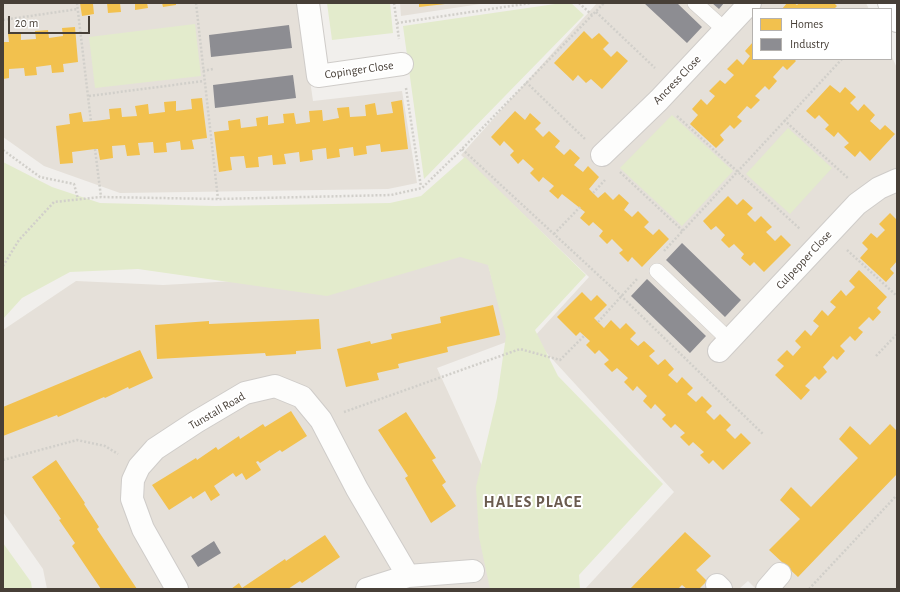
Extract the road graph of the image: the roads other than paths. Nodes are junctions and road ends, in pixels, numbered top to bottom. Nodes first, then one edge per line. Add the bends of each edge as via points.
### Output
1 (308, 3) edge
2 (696, 3) edge
3 (750, 3) edge
4 (892, 10) edge
5 (897, 21) edge
6 (725, 30) junction
7 (403, 64) road end
8 (602, 155) road end
9 (897, 180) edge
10 (657, 271) dead end
11 (724, 346) joint
12 (473, 571) dead end
13 (408, 576) junction
14 (176, 589) edge
15 (367, 589) edge

1 - 7 street, Copinger Close via 318,76
2 - 6 lane
3 - 6 street, Ancress Close
4 - 5 street
6 - 8 street, Ancress Close
9 - 11 street, Culpepper Close via 879,188 857,204
10 - 11 lane
12 - 13 street
13 - 14 street, Tunstall Road via 357,489 322,420 302,397 275,386 245,393 156,449 139,467 133,480 132,499 143,529
13 - 15 street

